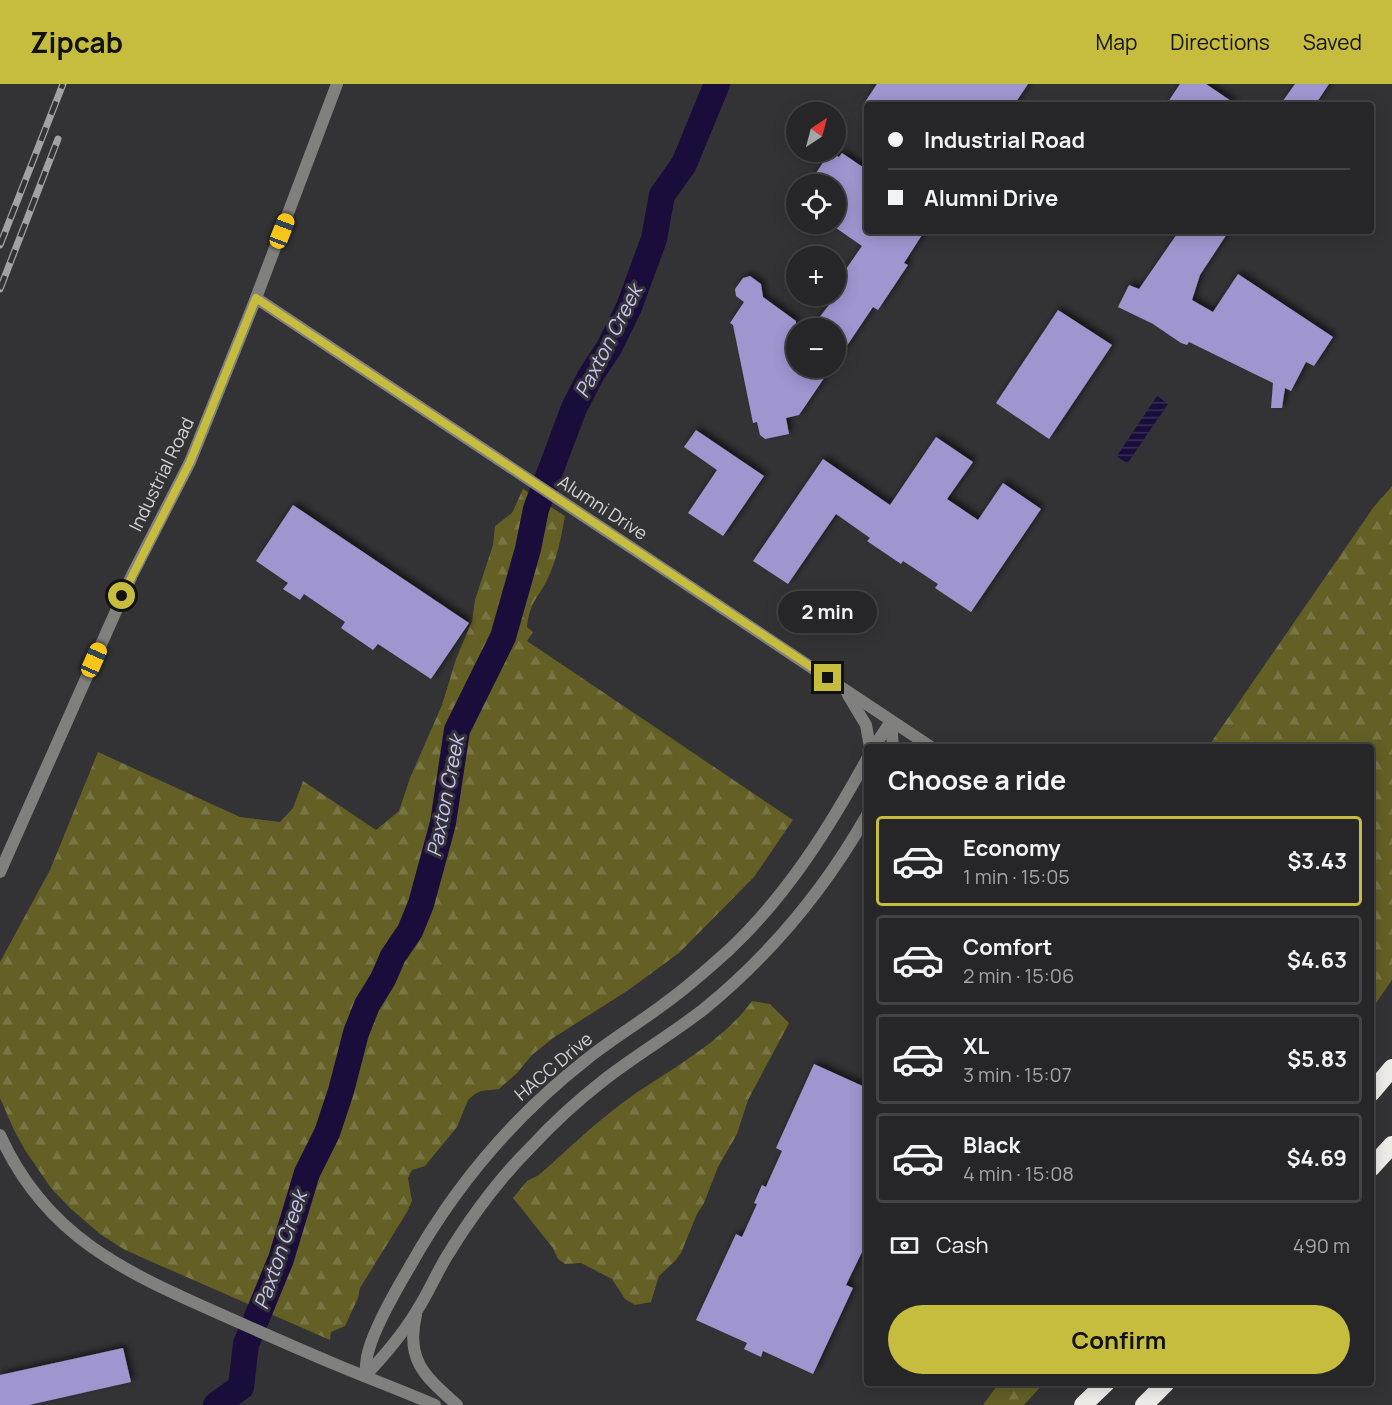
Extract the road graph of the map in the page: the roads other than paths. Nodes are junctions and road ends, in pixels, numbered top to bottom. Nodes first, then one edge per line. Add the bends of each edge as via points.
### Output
1 (338, 84) edge
2 (256, 298) junction
3 (844, 689) junction
4 (891, 721) junction
5 (871, 744) edge
6 (874, 744) edge
7 (893, 744) edge
8 (926, 744) edge
9 (864, 764) edge
10 (864, 820) edge
11 (0, 872) edge
12 (1392, 1068) edge
13 (1374, 1089) edge
14 (0, 1135) edge
15 (1392, 1145) edge
16 (1374, 1165) edge
17 (417, 1311) junction
18 (365, 1376) junction
19 (1103, 1386) edge
20 (1163, 1386) edge
21 (435, 1405) edge
22 (457, 1405) edge
23 (1083, 1405) edge
24 (1144, 1405) edge

1 - 2 street, Industrial Road
2 - 3 street, Alumni Drive
2 - 11 street, Industrial Road via 190,462 132,575
3 - 4 street, Alumni Drive
3 - 5 street via 866,725
4 - 6 street
4 - 7 street
4 - 8 street, Alumni Drive
9 - 18 street, HACC Drive via 814,848 750,929 686,988 560,1082 509,1130 462,1185 392,1299 368,1349
10 - 17 street via 804,909 750,967 703,1009 604,1080 529,1149 464,1229
12 - 13 highway
14 - 18 street via 38,1196 80,1239 103,1256 139,1277
15 - 16 highway
17 - 18 street
17 - 22 street via 412,1339 417,1361 427,1377
18 - 21 street
19 - 23 highway
20 - 24 highway

